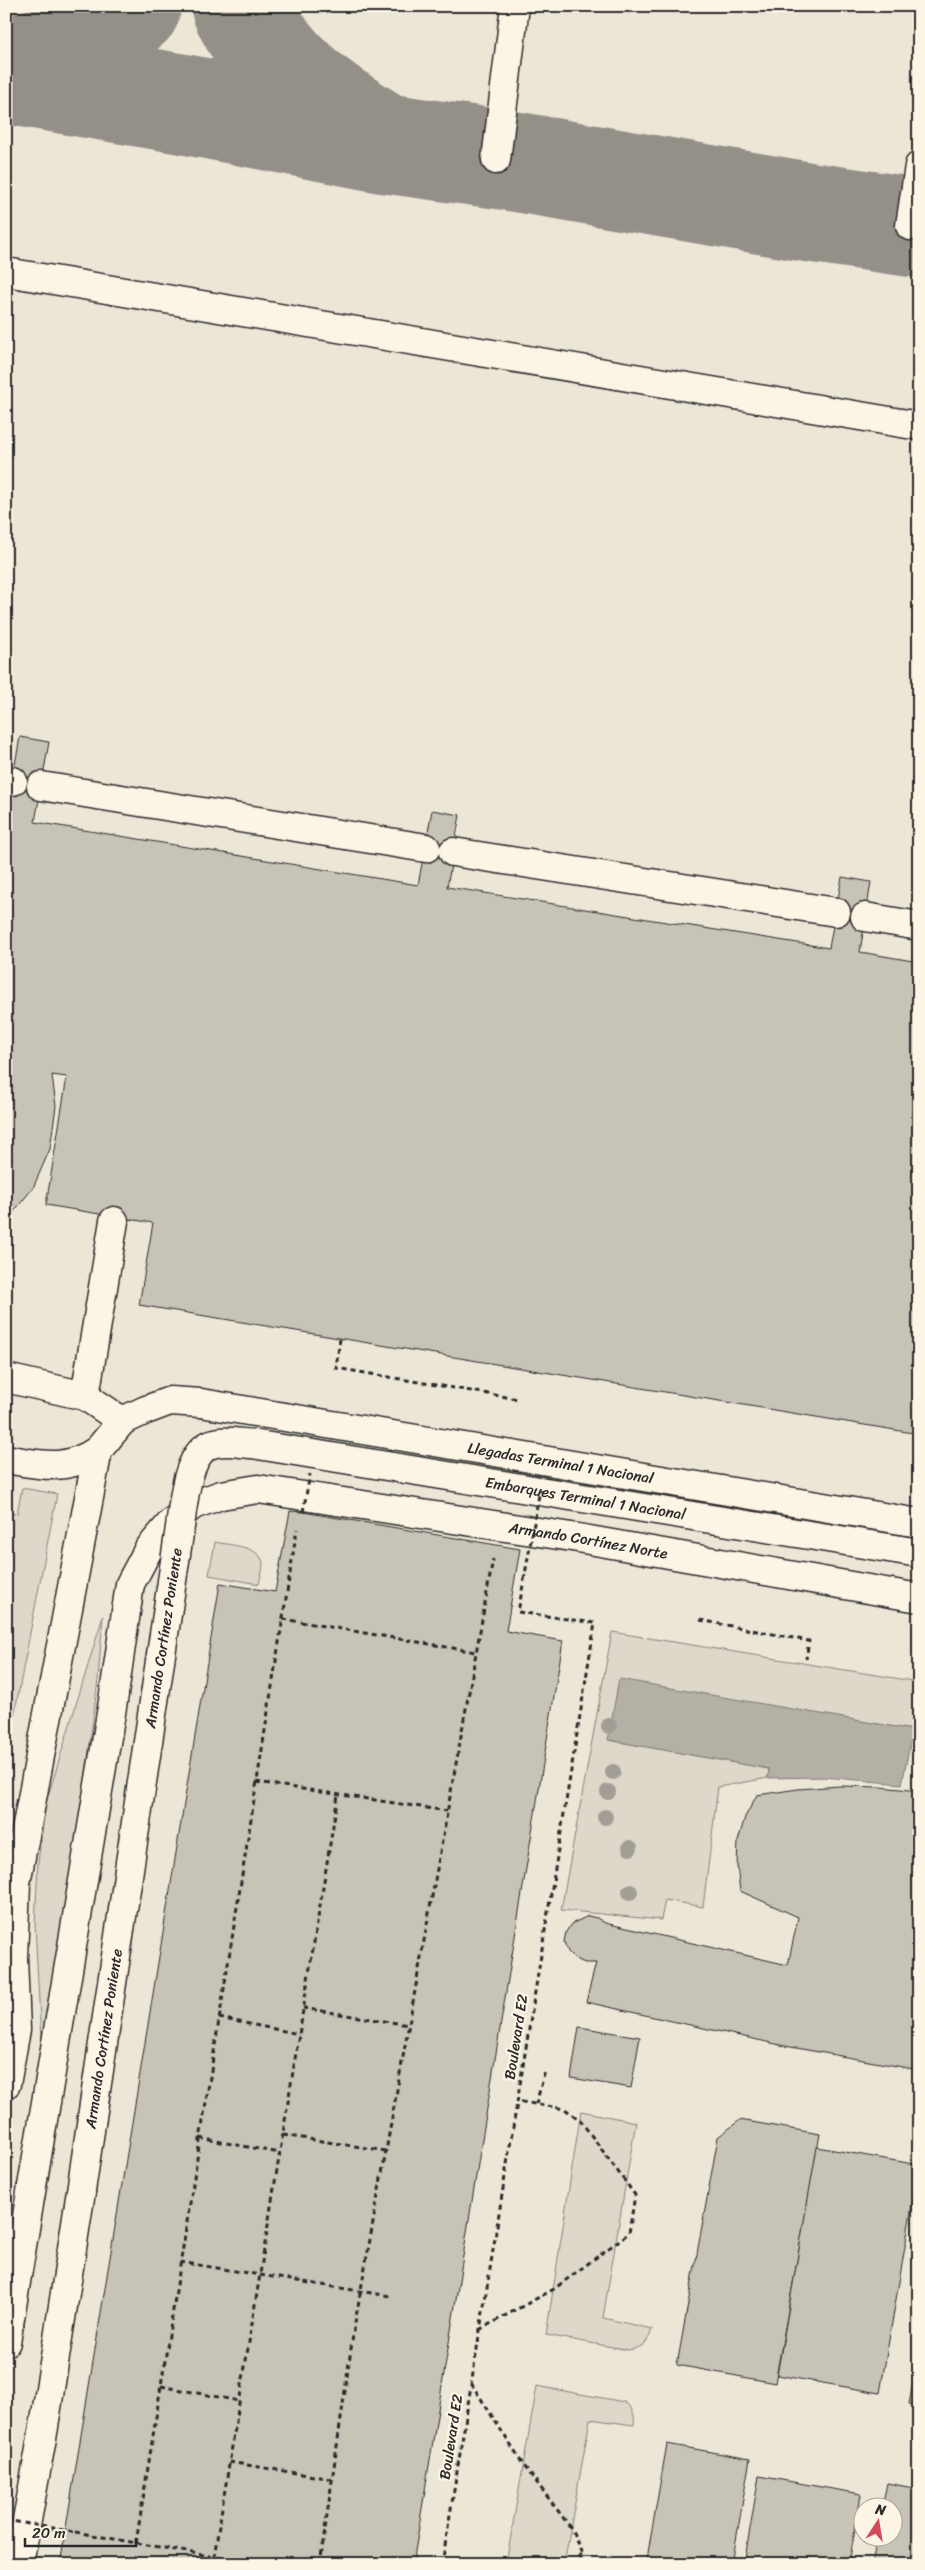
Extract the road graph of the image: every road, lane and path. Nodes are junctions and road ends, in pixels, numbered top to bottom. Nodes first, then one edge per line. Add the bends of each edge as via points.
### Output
1 (515, 6) edge
2 (496, 160) dead end
3 (919, 166) edge
4 (910, 226) dead end
5 (6, 272) edge
6 (919, 426) edge
7 (41, 786) dead end
8 (426, 848) dead end
9 (453, 852) dead end
10 (836, 912) dead end
11 (866, 917) dead end
12 (919, 926) edge
13 (114, 1221) dead end
14 (340, 1339) dead end
15 (6, 1378) edge
16 (85, 1396) junction
17 (518, 1399) dead end
18 (122, 1421) junction
19 (252, 1444) joint
20 (98, 1450) junction
21 (6, 1459) edge
22 (310, 1474) dead end
23 (258, 1489) joint
24 (540, 1489) junction
25 (300, 1517) dead end
26 (298, 1523) dead end
27 (919, 1523) edge
28 (919, 1553) edge
29 (494, 1558) dead end
30 (919, 1598) edge
31 (282, 1619) junction
32 (700, 1620) dead end
33 (476, 1652) junction
34 (806, 1659) dead end
35 (256, 1782) junction
36 (338, 1795) junction
37 (448, 1811) junction
38 (303, 2008) junction
39 (219, 2018) junction
40 (409, 2025) junction
41 (299, 2034) junction
42 (545, 2071) dead end
43 (6, 2084) edge
44 (517, 2101) junction
45 (536, 2104) junction
46 (283, 2135) junction
47 (200, 2138) junction
48 (386, 2151) junction
49 (280, 2153) junction
50 (180, 2262) junction
51 (260, 2274) junction
52 (6, 2280) edge
53 (360, 2291) junction
54 (390, 2296) dead end
55 (11, 2312) junction
56 (479, 2330) junction
57 (6, 2342) edge
58 (471, 2383) junction
59 (161, 2386) junction
60 (239, 2401) junction
61 (230, 2462) junction
62 (332, 2479) junction
63 (6, 2520) edge
64 (136, 2543) junction
65 (582, 2554) junction
66 (214, 2557) junction
67 (19, 2564) edge
68 (254, 2564) edge
69 (320, 2564) edge
70 (442, 2564) edge
71 (572, 2564) edge
72 (580, 2564) edge

1 - 2 main road
3 - 4 main road
5 - 6 main road
7 - 8 main road
9 - 10 main road
11 - 12 main road
13 - 16 main road
14 - 17 path via 336,1368
15 - 16 main road
16 - 18 main road
18 - 20 main road
18 - 27 main road, Llegadas Terminal 1 Nacional via 170,1401 201,1403
19 - 24 main road, Embarques Terminal 1 Nacional
19 - 67 main road, Armando Cortínez Poniente, bridge via 210,1445 200,1451 192,1463 177,1544 44,2427
20 - 21 main road via 83,1460 49,1466
20 - 43 main road via 16,1883 13,1958 16,2030
22 - 25 path, bridge
23 - 30 main road, Armando Cortínez Norte via 578,1538
23 - 55 main road, Armando Cortínez Poniente via 222,1495 193,1505 172,1522 148,1550 130,1584
24 - 28 main road, Embarques Terminal 1 Nacional
24 - 44 path, Boulevard E2, bridge via 518,1612 595,1623
26 - 31 path
29 - 33 path
31 - 33 path
31 - 35 path
32 - 34 path via 809,1641
33 - 37 path
35 - 36 path
35 - 39 path
36 - 37 path
36 - 38 path
37 - 40 path
38 - 40 path
38 - 41 path
39 - 41 path
39 - 47 path
40 - 48 path
41 - 46 path
42 - 45 path
44 - 45 path
44 - 56 path, Boulevard E2
45 - 56 path via 565,2109 580,2120 635,2195 629,2233 554,2289
46 - 48 path
46 - 49 path
47 - 49 path
47 - 50 path
48 - 53 path
49 - 51 path
50 - 51 path
50 - 59 path
51 - 53 path
51 - 60 path
52 - 55 main road, Armando Cortínez Poniente
53 - 54 path
53 - 62 path
55 - 57 main road, Armando Cortínez Poniente
56 - 58 path, Boulevard E2
58 - 65 path via 522,2463 571,2528
58 - 70 path, Boulevard E2
59 - 60 path
59 - 64 path
60 - 61 path
61 - 62 path
61 - 66 path
62 - 69 path
63 - 64 path, bridge
64 - 66 path
65 - 71 path
65 - 72 path
66 - 68 path

